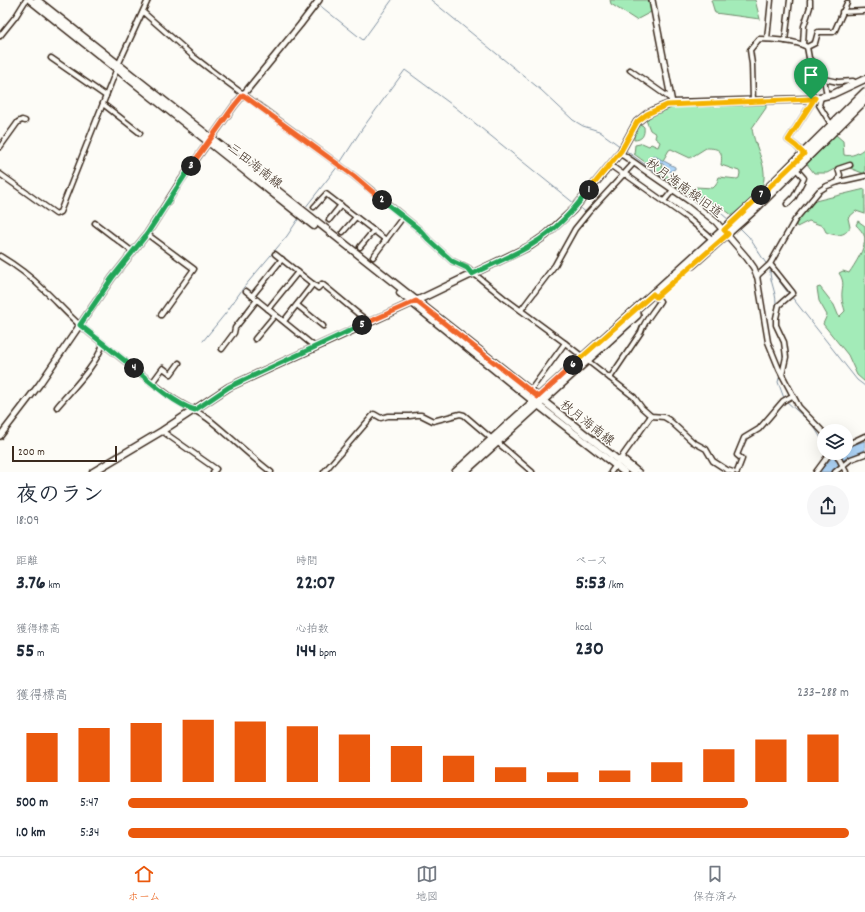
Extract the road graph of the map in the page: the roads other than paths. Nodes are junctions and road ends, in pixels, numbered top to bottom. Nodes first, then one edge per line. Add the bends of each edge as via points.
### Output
1 (26, 0) edge
2 (30, 0) edge
3 (37, 0) edge
4 (148, 0) edge
5 (318, 0) edge
6 (652, 0) edge
7 (771, 0) edge
8 (790, 0) edge
9 (810, 0) edge
10 (847, 2) dead end
11 (864, 11) dead end
12 (143, 12) junction
13 (842, 12) junction
14 (0, 36) edge
15 (767, 39) junction
16 (785, 41) junction
17 (805, 46) junction
18 (51, 58) dead end
19 (117, 67) junction
20 (630, 70) dead end
21 (824, 79) junction
22 (865, 79) edge
23 (855, 83) junction
24 (865, 92) edge
25 (243, 95) junction
26 (106, 96) junction
27 (821, 97) junction
28 (865, 100) edge
29 (672, 101) junction
30 (753, 101) junction
31 (103, 104) junction
32 (25, 121) dead end
33 (832, 126) junction
34 (140, 133) dead end
35 (210, 140) junction
36 (0, 147) edge
37 (622, 150) junction
38 (804, 154) junction
39 (634, 163) junction
40 (610, 165) junction
41 (850, 165) dead end
42 (796, 169) junction
43 (0, 174) edge
44 (624, 175) junction
45 (865, 176) edge
46 (838, 182) junction
47 (673, 190) junction
48 (664, 201) junction
49 (787, 204) dead end
50 (341, 205) junction
51 (314, 207) dead end
52 (356, 217) junction
53 (403, 218) junction
54 (329, 220) dead end
55 (95, 223) dead end
56 (732, 226) junction
57 (374, 230) junction
58 (343, 232) dead end
59 (147, 234) junction
60 (386, 240) junction
61 (713, 240) junction
62 (360, 247) dead end
63 (133, 252) junction
64 (275, 254) dead end
65 (0, 256) edge
66 (373, 257) dead end
67 (282, 259) junction
68 (770, 264) junction
69 (298, 272) junction
70 (472, 274) junction
71 (757, 276) junction
72 (313, 284) junction
73 (246, 291) dead end
74 (655, 295) junction
75 (252, 296) junction
76 (257, 300) junction
77 (414, 302) junction
78 (296, 305) junction
79 (268, 309) junction
80 (521, 310) junction
81 (161, 315) dead end
82 (275, 315) junction
83 (284, 321) junction
84 (369, 322) junction
85 (80, 325) junction
86 (323, 326) dead end
87 (254, 339) dead end
88 (565, 343) junction
89 (103, 344) junction
90 (315, 347) junction
91 (222, 349) dead end
92 (584, 358) junction
93 (179, 363) dead end
94 (782, 375) junction
95 (610, 378) junction
96 (152, 383) junction
97 (530, 391) junction
98 (792, 396) junction
99 (538, 401) junction
100 (57, 407) dead end
101 (195, 410) junction
102 (651, 416) junction
103 (817, 426) edge
104 (162, 431) junction
105 (0, 436) edge
106 (865, 436) edge
107 (495, 440) junction
108 (853, 442) edge
109 (865, 454) edge
110 (825, 460) edge
111 (840, 460) edge
112 (842, 465) junction
113 (616, 466) edge
114 (93, 472) edge
115 (213, 472) edge
116 (272, 472) edge
117 (324, 472) edge
118 (456, 472) edge
119 (464, 472) edge
120 (532, 472) edge
121 (624, 472) edge
122 (632, 472) edge
123 (639, 472) edge
124 (734, 472) edge
125 (737, 472) edge
126 (816, 472) edge
127 (835, 472) edge
128 (842, 472) edge
129 (846, 472) edge

1 - 14 street
2 - 19 main road, 三田海南線
3 - 19 main road, 三田海南線
4 - 12 street
5 - 25 street
6 - 29 street
7 - 15 street
8 - 16 street
9 - 17 street via 804,26
10 - 13 street
11 - 13 street
12 - 19 street
12 - 25 street via 194,57
13 - 17 street via 833,32 818,32 815,43
15 - 16 street
15 - 30 street via 760,39 750,50
16 - 17 street
17 - 21 street via 809,58
18 - 26 street
19 - 26 street
19 - 35 main road, 三田海南線
20 - 29 street
21 - 23 street
21 - 27 street
22 - 23 main road
23 - 27 main road
24 - 33 main road
25 - 35 street
25 - 53 street via 354,176
26 - 31 street
27 - 30 main road
27 - 33 street via 820,105
27 - 38 street via 788,140
28 - 42 main road
29 - 30 main road
29 - 37 main road via 637,122
31 - 34 street
31 - 43 street via 60,212 56,214
32 - 36 street via 18,122
33 - 38 main road
35 - 59 street
35 - 77 main road, 三田海南線
37 - 39 street, 秋月海南線旧道
37 - 40 main road
38 - 56 main road
39 - 44 street
39 - 47 street, 秋月海南線旧道
40 - 44 street
40 - 70 main road via 573,210 546,236
41 - 46 street via 838,169
42 - 49 street via 804,178 794,197
42 - 56 main road
44 - 48 street
44 - 80 street via 584,218 555,265
45 - 46 street
46 - 68 street via 819,191 795,220
47 - 48 street
47 - 56 street, 秋月海南線旧道 via 707,214
48 - 61 street
50 - 51 street via 326,194
50 - 52 street
50 - 54 street
52 - 57 street
52 - 58 street
53 - 60 street
53 - 70 street via 420,230 452,261 467,268
55 - 63 street
56 - 61 main road
56 - 71 street, 秋月海南線旧道
56 - 74 main road
57 - 60 street
57 - 62 street
59 - 63 street
59 - 81 street via 194,269
60 - 66 street
61 - 74 main road
63 - 85 street
64 - 67 street
65 - 85 street via 42,287
67 - 69 street
67 - 75 street
68 - 71 street
68 - 94 street via 793,293 779,305 776,318 786,357
69 - 72 street
69 - 79 street
70 - 77 main road
70 - 80 street
71 - 94 street, 秋月海南線旧道 via 768,342
72 - 78 street
72 - 84 street via 318,288 322,284
73 - 75 street
74 - 92 main road
74 - 95 street via 660,301
75 - 76 street
76 - 79 street
76 - 91 street
77 - 84 main road
77 - 97 main road, 秋月海南線
77 - 99 main road, 秋月海南線
78 - 83 street
78 - 86 street
79 - 82 street
80 - 88 street
82 - 83 street
82 - 87 street
83 - 90 street
84 - 90 main road
85 - 89 street
85 - 105 street
88 - 92 street
88 - 97 street
89 - 96 street
89 - 100 street via 101,352 86,373
90 - 101 main road via 229,387
92 - 95 street
92 - 99 main road
93 - 96 street via 171,374 163,368
94 - 98 street, 秋月海南線旧道
95 - 102 street via 634,397
96 - 101 street
97 - 99 main road, 秋月海南線
98 - 103 street, 秋月海南線旧道
98 - 125 street via 784,401 759,429 744,438 737,454 742,459
99 - 107 main road
99 - 113 main road, 秋月海南線
101 - 104 main road
101 - 116 street
102 - 113 street
102 - 124 street via 669,420 693,442 706,449 713,461
104 - 114 main road
104 - 115 street via 216,469
106 - 108 street
107 - 117 street via 460,414 433,421 421,415 380,418 374,414
107 - 118 main road
107 - 119 main road
107 - 120 street
109 - 112 street
110 - 126 street
111 - 112 street
112 - 127 street
112 - 128 street
112 - 129 street
113 - 121 main road, 秋月海南線
113 - 122 main road, 秋月海南線
113 - 123 street

